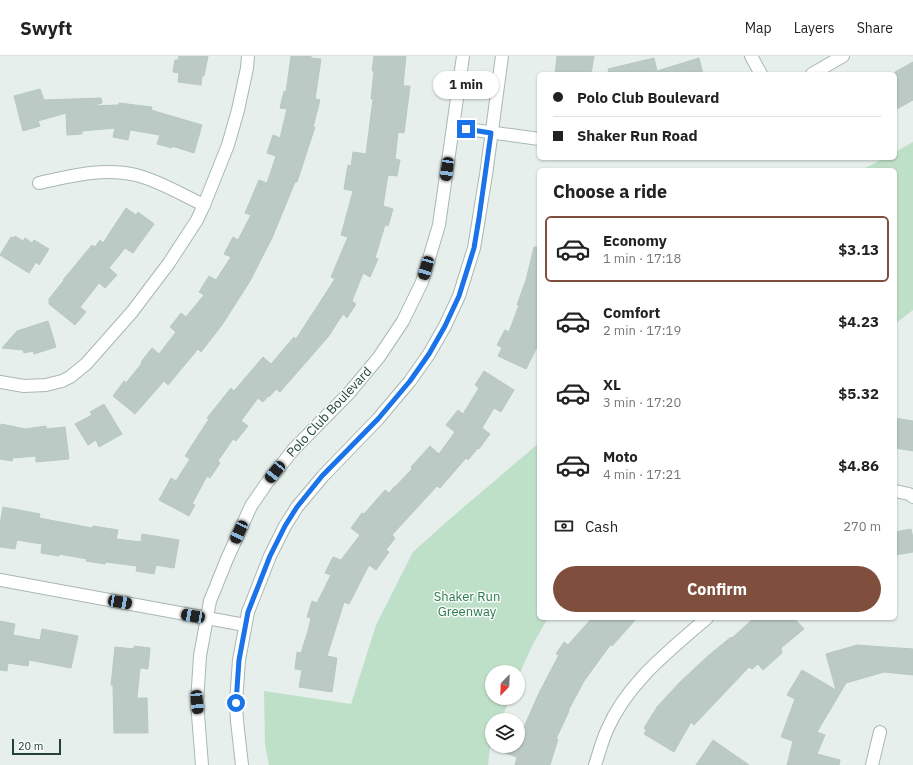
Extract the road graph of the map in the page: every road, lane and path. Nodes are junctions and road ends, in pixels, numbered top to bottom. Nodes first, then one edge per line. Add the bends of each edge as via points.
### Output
1 (248, 56) edge
2 (463, 56) edge
3 (502, 56) edge
4 (751, 56) edge
5 (843, 56) edge
6 (761, 72) edge
7 (815, 72) edge
8 (453, 127) junction
9 (491, 133) junction
10 (537, 139) edge
11 (39, 183) dead end
12 (204, 205) junction
13 (0, 382) edge
14 (897, 491) edge
15 (913, 497) edge
16 (0, 580) edge
17 (207, 618) junction
18 (705, 620) edge
19 (245, 625) junction
20 (880, 732) dead end
21 (596, 763) edge
22 (202, 765) edge
23 (242, 765) edge
24 (608, 765) edge
25 (872, 765) edge

1 - 12 street via 238,110 228,145
2 - 8 street, Polo Club Boulevard
3 - 9 street
4 - 6 street
5 - 7 street
8 - 9 street
8 - 17 street, Polo Club Boulevard via 439,225 422,282 403,321 379,357 349,393 293,450 251,506 227,558 210,602
9 - 10 street
9 - 19 street via 474,248 459,296 445,326 410,381 378,419 322,476 297,507 270,556
11 - 12 street via 79,174 114,172 151,180
12 - 13 street via 169,263 132,312 86,364 70,377 46,385 24,386
14 - 15 street
16 - 17 street
17 - 19 street
17 - 22 street, Polo Club Boulevard via 200,656 197,702
18 - 21 street via 659,660 631,690 607,730
19 - 23 street via 236,703
20 - 25 street
21 - 24 street

